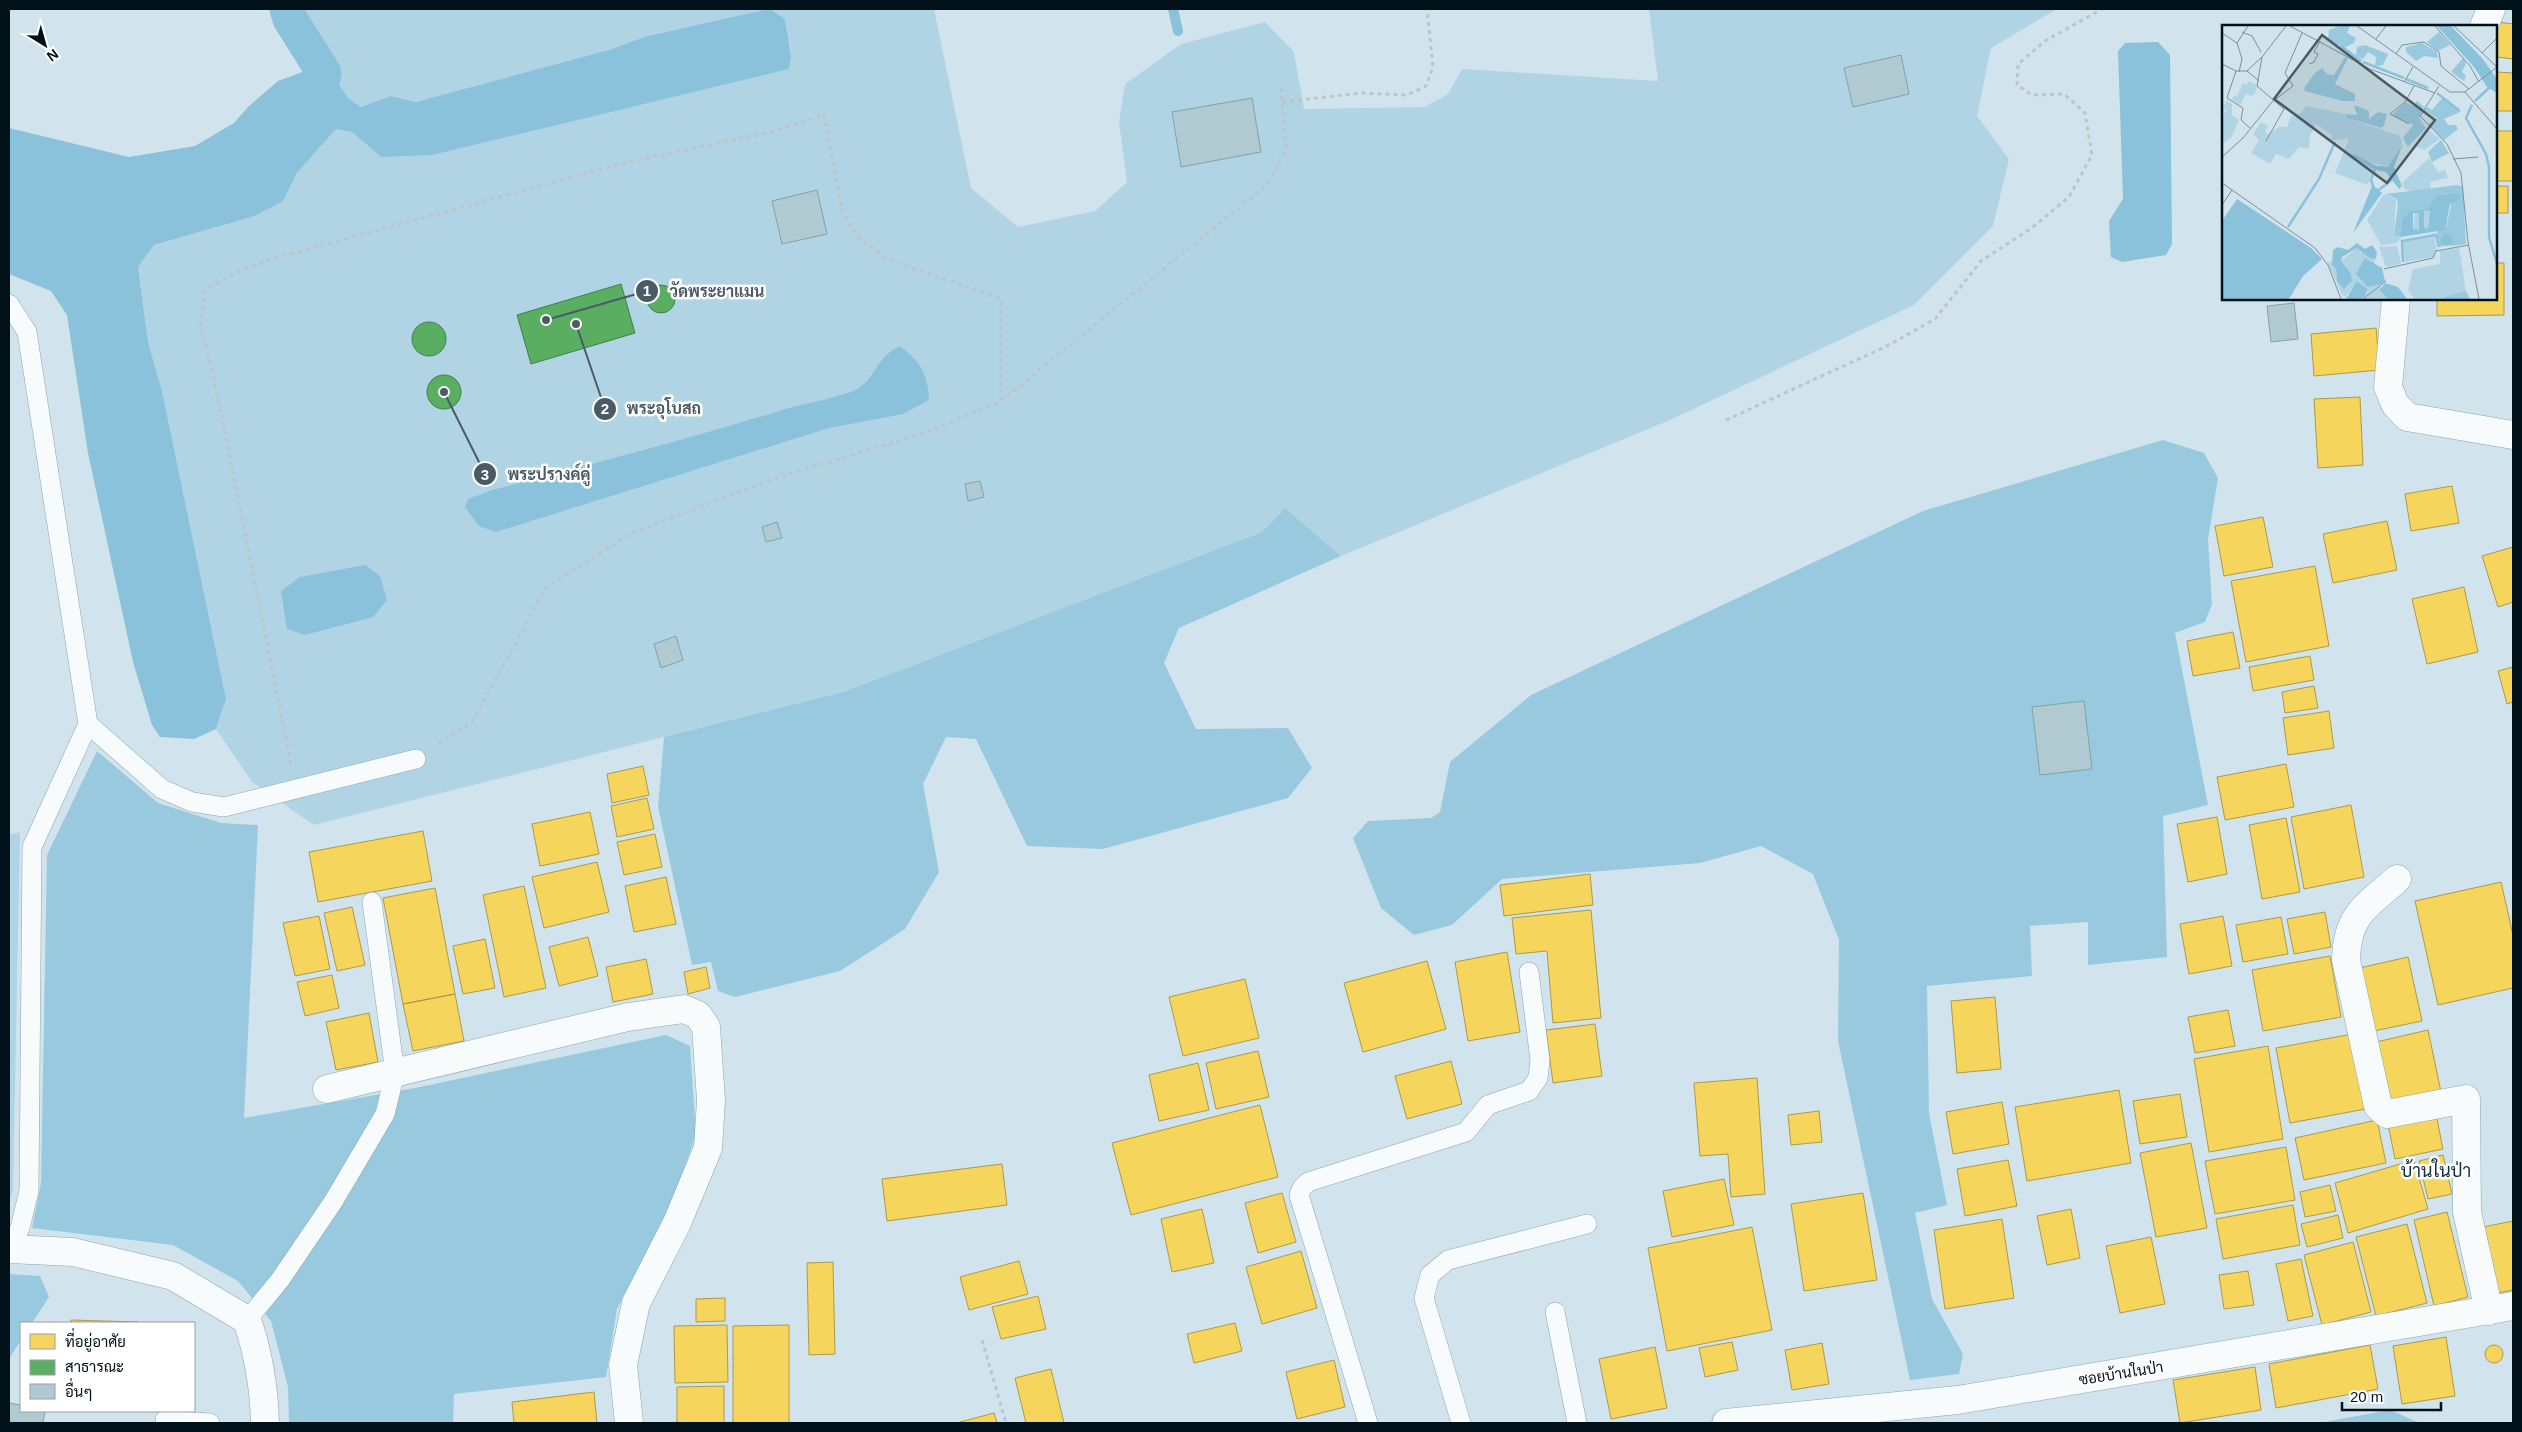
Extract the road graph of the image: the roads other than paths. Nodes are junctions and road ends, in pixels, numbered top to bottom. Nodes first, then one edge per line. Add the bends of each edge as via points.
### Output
1 (2491, 9) edge
2 (2484, 25) edge
3 (2396, 300) edge
4 (9, 304) edge
5 (2513, 435) edge
6 (88, 724) junction
7 (416, 759) road end
8 (2397, 879) dead end
9 (372, 902) dead end
10 (1529, 972) dead end
11 (395, 1073) junction
12 (327, 1089) dead end
13 (1587, 1224) dead end
14 (10, 1249) edge
15 (2501, 1308) edge
16 (1554, 1312) dead end
17 (247, 1320) junction
18 (165, 1420) dead end
19 (210, 1423) edge
20 (265, 1423) edge
21 (630, 1423) edge
22 (1368, 1423) edge
23 (1461, 1423) edge
24 (1577, 1423) edge
25 (1726, 1423) edge

1 - 2 street
3 - 5 street via 2388,387 2394,404 2407,417
4 - 6 lane via 27,332
6 - 7 lane via 162,789 192,802 224,807
6 - 14 lane via 32,847 29,1191 20,1228
8 - 15 street via 2355,916 2346,938 2346,960 2378,1106 2387,1114 2466,1099 2467,1212
9 - 11 lane
10 - 22 lane via 1540,1060 1538,1078 1529,1091 1488,1105 1466,1132 1308,1182 1299,1195
11 - 12 street
11 - 17 lane via 385,1114 333,1202 280,1280
11 - 21 street via 638,1015 684,1009 698,1015 706,1027 711,1100 708,1148 677,1223 636,1303 623,1365
13 - 23 lane via 1448,1260 1430,1275 1424,1298
14 - 17 street via 73,1252 173,1276
15 - 25 street, ซอยบ้านในป่า via 1958,1400
16 - 24 lane
17 - 20 street via 257,1349 264,1387
18 - 19 lane

